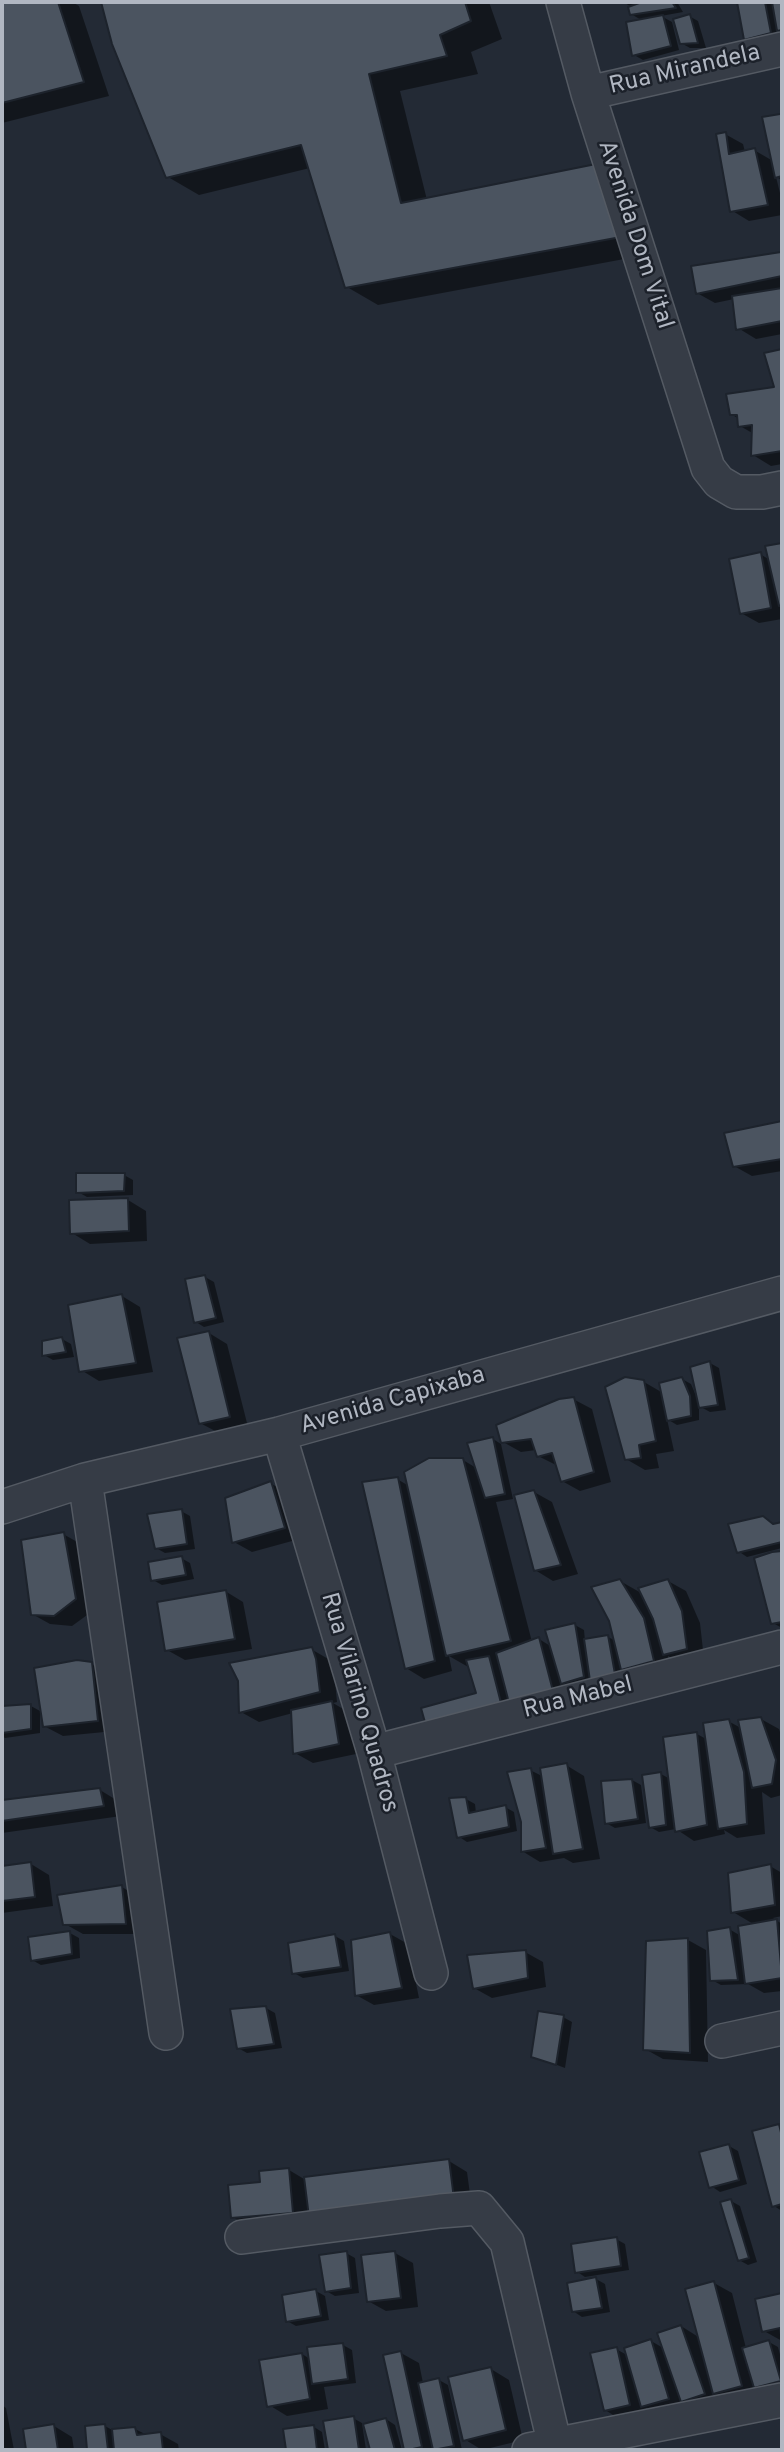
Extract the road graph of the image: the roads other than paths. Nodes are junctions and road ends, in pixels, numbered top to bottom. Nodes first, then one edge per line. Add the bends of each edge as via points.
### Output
1 (563, 2) edge
2 (782, 49) edge
3 (588, 93) junction
4 (782, 488) edge
5 (782, 1293) edge
6 (279, 1434) junction
7 (85, 1480) junction
8 (2, 1507) edge
9 (782, 1647) edge
10 (374, 1752) junction
11 (431, 1973) dead end
12 (782, 2028) edge
13 (166, 2033) dead end
14 (722, 2041) dead end
15 (242, 2237) dead end
16 (782, 2400) edge
17 (546, 2449) edge

1 - 3 street, Avenida Dom Vital
2 - 3 street, Rua Mirandela
3 - 4 street, Avenida Dom Vital via 708,468 736,492
5 - 6 street, Avenida Capixaba
6 - 7 street, Avenida Capixaba
6 - 10 street, Rua Vilarino Quadros
7 - 8 street, Avenida Capixaba
7 - 13 street
9 - 10 street, Rua Mabel
10 - 11 street, Rua Vilarino Quadros
12 - 14 street
15 - 17 street via 479,2208 507,2242
16 - 17 street

